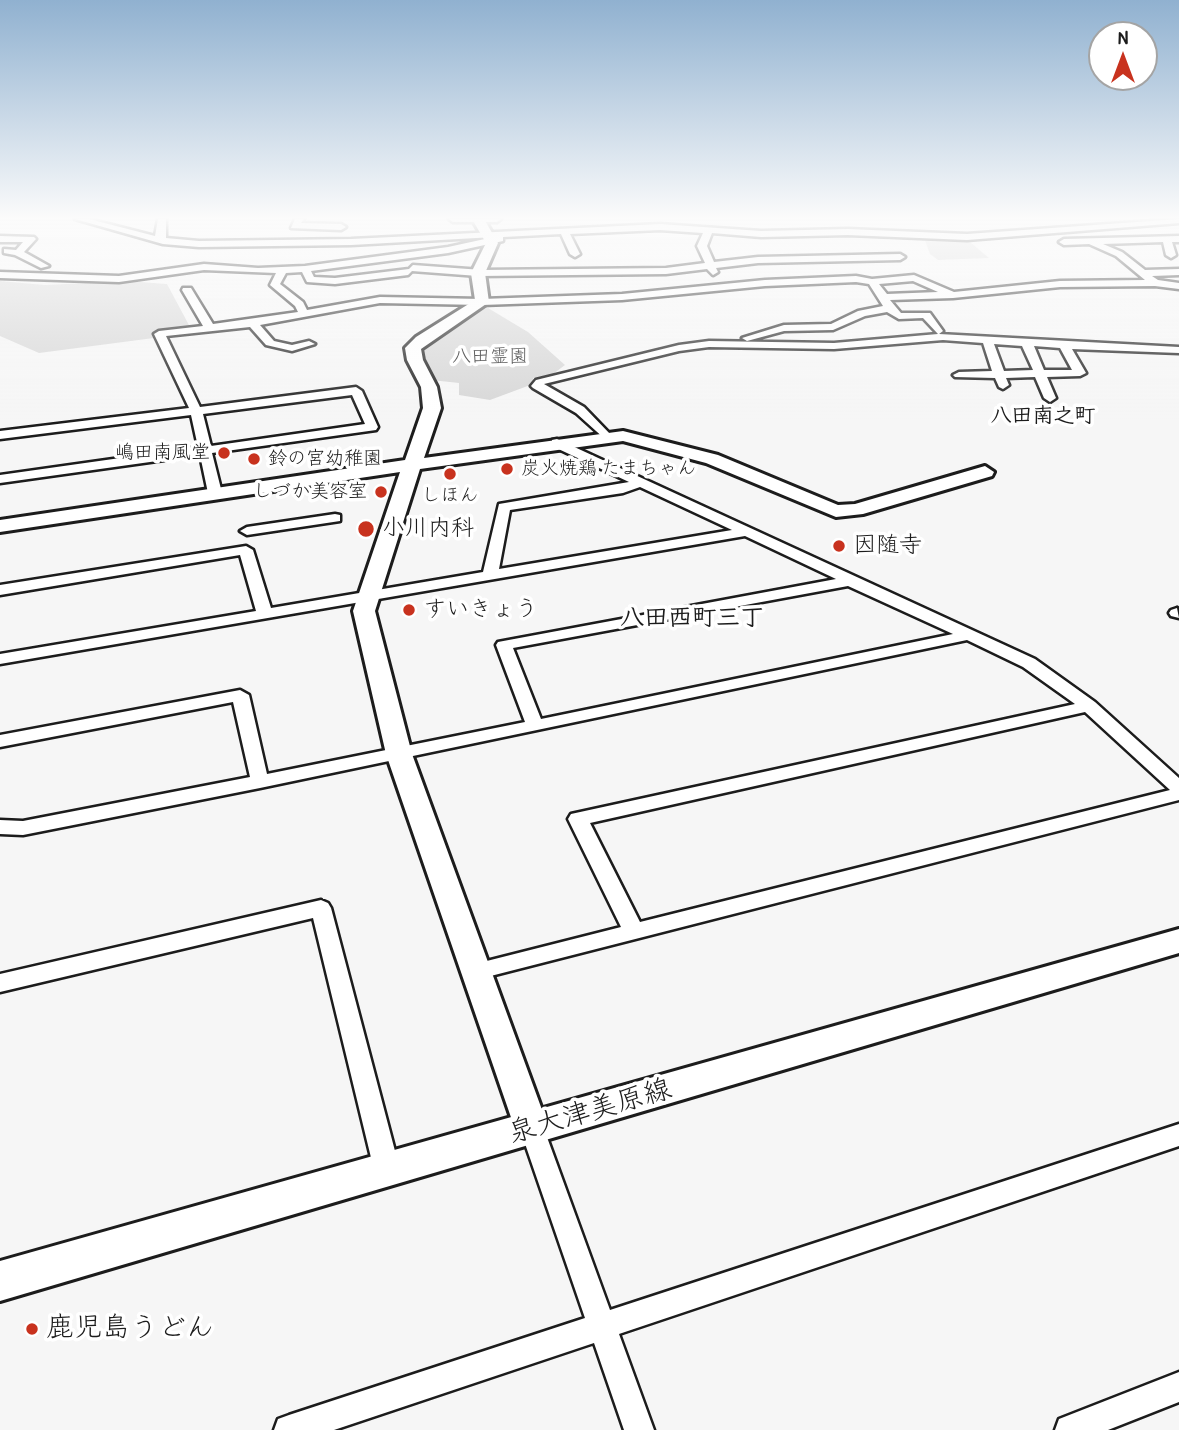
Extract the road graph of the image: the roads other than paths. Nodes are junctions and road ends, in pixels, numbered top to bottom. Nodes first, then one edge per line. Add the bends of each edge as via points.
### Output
1 (276, 286) edge
2 (395, 286) edge
3 (480, 286) edge
4 (750, 286) edge
5 (875, 286) edge
6 (932, 286) edge
7 (1043, 286) edge
8 (730, 287) joint
9 (187, 290) dead end
10 (953, 295) junction
11 (380, 300) junction
12 (482, 302) junction
13 (887, 303) junction
14 (304, 314) junction
15 (253, 323) junction
16 (210, 328) junction
17 (938, 331) dead end
18 (987, 339) junction
19 (1026, 341) junction
20 (1063, 343) junction
21 (309, 344) dead end
22 (724, 344) junction
23 (1179, 350) edge
24 (1041, 374) junction
25 (959, 375) dead end
26 (1001, 380) junction
27 (1050, 398) dead end
28 (196, 410) junction
29 (0, 435) edge
30 (606, 436) junction
31 (557, 443) junction
32 (206, 451) junction
33 (414, 464) junction
34 (985, 472) dead end
35 (0, 479) edge
36 (640, 482) junction
37 (215, 494) junction
38 (335, 518) dead end
39 (0, 526) edge
40 (744, 532) junction
41 (246, 550) junction
42 (490, 576) junction
43 (848, 581) junction
44 (0, 590) edge
45 (366, 598) junction
46 (265, 613) junction
47 (969, 635) junction
48 (0, 659) edge
49 (1089, 706) junction
50 (535, 726) junction
51 (0, 741) edge
52 (400, 754) junction
53 (260, 782) junction
54 (1179, 788) edge
55 (1179, 794) edge
56 (0, 827) edge
57 (634, 932) junction
58 (1179, 941) edge
59 (475, 972) junction
60 (0, 983) edge
61 (532, 1129) junction
62 (1179, 1135) edge
63 (387, 1170) junction
64 (0, 1282) edge
65 (601, 1327) junction
66 (1179, 1387) edge
67 (1088, 1427) edge
68 (289, 1430) edge
69 (639, 1430) edge

1 - 14 street
2 - 11 street
3 - 12 street
4 - 8 street
5 - 13 street
6 - 10 street
7 - 10 street
8 - 12 street
9 - 16 street
10 - 13 street
11 - 12 street
11 - 14 street
12 - 33 street via 413,348 432,408
13 - 17 street via 899,316 926,315
13 - 22 street via 832,327 784,328
14 - 15 street
15 - 16 street
15 - 21 street via 270,343 292,348
16 - 28 street via 159,334
18 - 19 street
18 - 22 street via 943,337 834,346
18 - 26 street
19 - 20 street
19 - 24 street
20 - 23 street
20 - 24 street via 1080,373
22 - 30 street via 679,348 540,382 537,386 580,410
24 - 26 street
24 - 27 street
25 - 26 street
28 - 29 street
28 - 32 street
28 - 32 street via 356,391 372,427
30 - 31 street
30 - 34 street via 623,436 712,459 836,510 856,510
31 - 33 street
31 - 36 street
32 - 35 street
32 - 37 street
33 - 37 street
33 - 45 street
36 - 40 street
36 - 42 street via 623,489 504,507
37 - 39 street
38 - 41 street via 246,526
40 - 42 street
40 - 43 street
41 - 44 street
41 - 46 street
42 - 45 street
43 - 47 street
43 - 50 street via 504,645
45 - 46 street
45 - 52 street via 364,611
46 - 48 street
47 - 49 street via 1029,663
47 - 50 street
49 - 54 street
49 - 57 street via 578,819
50 - 52 street
51 - 53 street via 240,695
52 - 53 street
52 - 59 street
53 - 56 street via 23,828
55 - 57 street
57 - 59 street
58 - 61 main road, 泉大津美原線
59 - 61 street
60 - 63 street via 321,908
61 - 63 main road, 泉大津美原線
61 - 65 street
62 - 65 street
63 - 64 main road, 泉大津美原線
65 - 68 street
65 - 69 street
66 - 67 street

